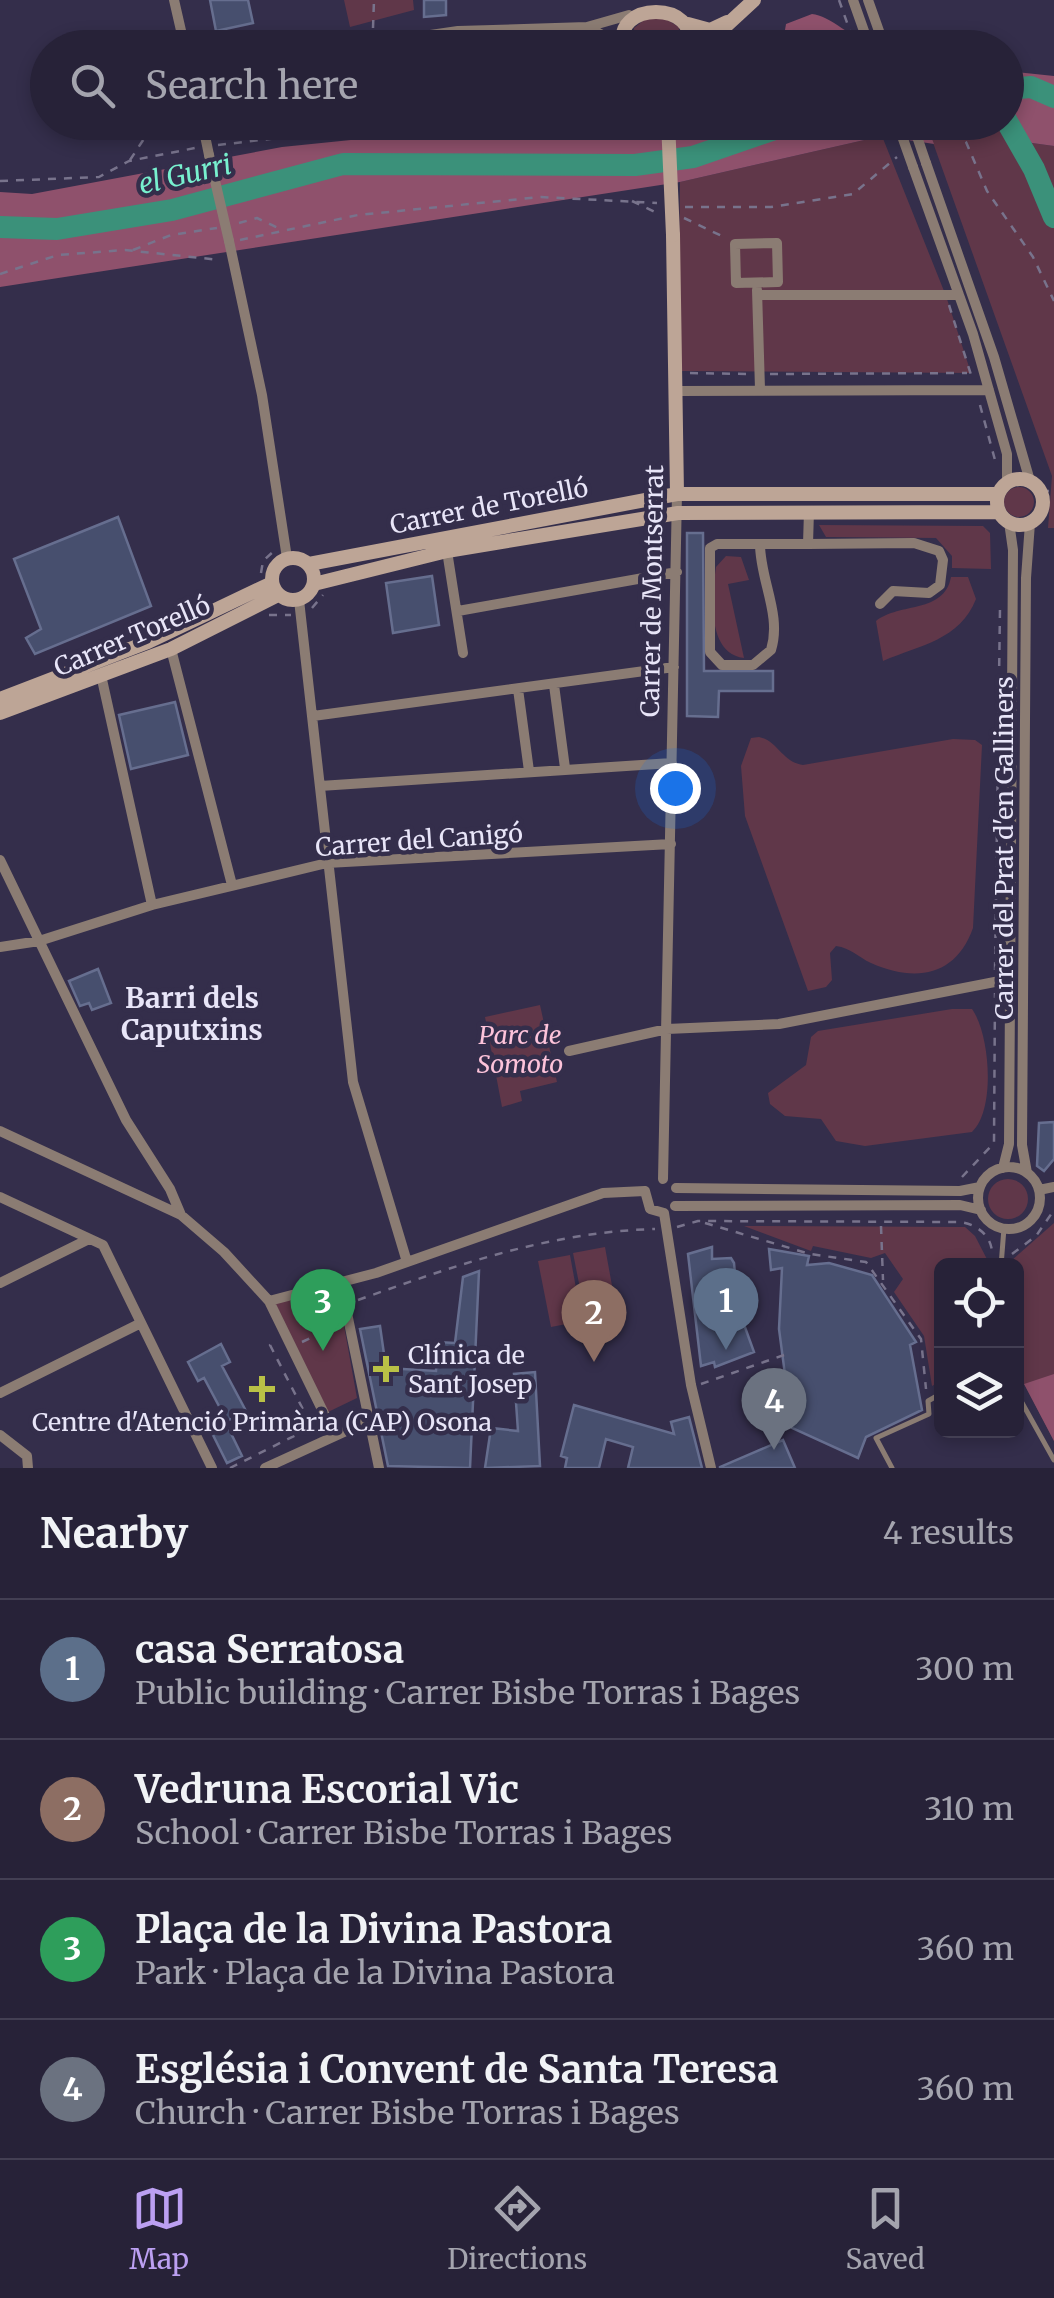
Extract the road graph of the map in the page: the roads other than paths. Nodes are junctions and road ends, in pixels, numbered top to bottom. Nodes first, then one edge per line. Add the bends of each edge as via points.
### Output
1 (174, 0) edge
2 (754, 0) edge
3 (853, 0) edge
4 (868, 0) edge
5 (643, 2) edge
6 (675, 4) edge
7 (629, 14) junction
8 (732, 20) junction
9 (688, 24) junction
10 (587, 27) junction
11 (181, 30) edge
12 (490, 30) edge
13 (593, 30) edge
14 (622, 30) edge
15 (688, 30) edge
16 (721, 30) edge
17 (864, 30) edge
18 (879, 30) edge
19 (209, 140) edge
20 (669, 140) edge
21 (903, 140) edge
22 (918, 140) edge
23 (757, 289) junction
24 (959, 295) junction
25 (760, 389) junction
26 (990, 390) junction
27 (677, 391) junction
28 (1003, 488) junction
29 (1044, 493) edge
30 (678, 494) junction
31 (808, 511) junction
32 (678, 512) junction
33 (1054, 516) edge
34 (1004, 517) junction
35 (1033, 521) junction
36 (760, 544) junction
37 (808, 544) junction
38 (446, 551) junction
39 (286, 552) junction
40 (308, 564) junction
41 (678, 572) junction
42 (320, 587) junction
43 (275, 589) junction
44 (880, 604) dead end
45 (300, 607) junction
46 (458, 611) junction
47 (171, 648) junction
48 (464, 652) dead end
49 (674, 667) junction
50 (101, 676) junction
51 (554, 684) junction
52 (518, 689) junction
53 (0, 699) edge
54 (0, 714) edge
55 (313, 716) junction
56 (672, 763) junction
57 (565, 768) junction
58 (530, 771) junction
59 (320, 786) junction
60 (671, 844) junction
61 (0, 860) edge
62 (327, 862) junction
63 (232, 885) junction
64 (152, 905) junction
65 (39, 941) junction
66 (0, 947) edge
67 (1010, 978) junction
68 (667, 1028) junction
69 (569, 1051) dead end
70 (0, 1131) edge
71 (1003, 1168) junction
72 (1026, 1173) junction
73 (663, 1180) junction
74 (980, 1186) junction
75 (1054, 1187) edge
76 (676, 1188) junction
77 (170, 1189) junction
78 (1038, 1190) junction
79 (646, 1191) junction
80 (0, 1197) edge
81 (154, 1203) junction
82 (675, 1206) junction
83 (981, 1210) junction
84 (664, 1213) junction
85 (181, 1216) junction
86 (1004, 1228) junction
87 (89, 1238) junction
88 (1002, 1258) edge
89 (407, 1262) junction
90 (0, 1283) edge
91 (341, 1284) junction
92 (269, 1301) junction
93 (142, 1323) junction
94 (0, 1392) edge
95 (934, 1397) edge
96 (1024, 1406) edge
97 (368, 1421) junction
98 (0, 1436) edge
99 (336, 1436) junction
100 (1054, 1460) edge
101 (28, 1468) edge
102 (212, 1468) edge
103 (265, 1468) edge
104 (379, 1468) edge
105 (711, 1468) edge
106 (892, 1468) edge

1 - 11 street
2 - 8 street
3 - 17 street
4 - 18 street
5 - 6 street
5 - 7 street
6 - 9 street
7 - 10 street
7 - 14 street
8 - 9 street via 710,30
8 - 16 street
9 - 15 street
10 - 12 street
10 - 13 street
19 - 39 street, bridge via 262,395
20 - 27 street, Carrer de Montserrat, bridge
21 - 24 street, bridge
22 - 29 street, bridge
23 - 23 street via 778,282 778,244 735,244 736,283
23 - 24 street
23 - 25 street
24 - 26 street
25 - 26 street
25 - 27 street
26 - 28 street via 1007,454
27 - 30 street, Carrer de Montserrat
28 - 29 street, Carrer de Torelló
28 - 30 street, Carrer de Torelló
28 - 34 street
29 - 35 street
30 - 32 street, Carrer de Montserrat
30 - 40 street, Carrer de Torelló
31 - 32 street, Carrer de Torelló
31 - 34 street, Carrer de Torelló
31 - 37 street
32 - 38 street, Carrer de Torelló
32 - 41 street, Carrer de Montserrat
33 - 35 street, Carrer de Torelló
34 - 35 street, Carrer de Torelló
34 - 67 street, Carrer del Prat d'en Galliners via 1013,550
35 - 72 street, Carrer del Prat d'en Galliners via 1024,828
36 - 36 street via 717,544 708,551 710,652 722,666 754,664 771,650 775,623
36 - 37 street
37 - 44 street via 914,543 939,552 940,585 929,593 893,591
38 - 42 street, Carrer de Torelló
38 - 46 street
39 - 40 street
39 - 43 street via 274,568
40 - 42 street
41 - 46 street
41 - 49 street, Carrer de Montserrat
42 - 45 street
43 - 45 street
43 - 47 street, Carrer Torelló
43 - 53 street, Carrer Torelló
45 - 55 street
46 - 48 street
47 - 50 street, Carrer Torelló
47 - 63 street
49 - 51 street
49 - 56 street, Carrer de Montserrat
50 - 54 street, Carrer Torelló
50 - 64 street
51 - 52 street
51 - 57 street
52 - 55 street
52 - 58 street
55 - 59 street
56 - 57 street
56 - 60 street, Carrer de Montserrat
57 - 58 street
58 - 59 street
59 - 62 street
60 - 62 street, Carrer del Canigó
60 - 68 street, Carrer de Montserrat
61 - 65 street
62 - 63 street, Carrer del Canigó
62 - 89 street via 353,1082
63 - 64 street, Carrer del Canigó
64 - 65 street, Carrer del Canigó
65 - 66 street, Carrer del Canigó
65 - 77 street via 126,1120
67 - 68 street via 779,1024
67 - 71 street, Carrer del Prat d'en Galliners via 1009,1144
68 - 69 street
68 - 73 street, Carrer de Montserrat
70 - 81 street
71 - 72 street
71 - 74 street
72 - 78 street
73 - 76 street
73 - 79 street
74 - 76 street
74 - 83 street
75 - 78 street
76 - 82 street
77 - 81 street
77 - 85 street
78 - 86 street via 1031,1220
79 - 84 street via 650,1208
79 - 89 street via 603,1193
80 - 87 street
81 - 85 street
82 - 83 street
82 - 84 street
83 - 86 street
84 - 105 street
85 - 92 street
86 - 88 lane
87 - 90 street
87 - 93 street via 103,1246
89 - 91 street
91 - 92 street
91 - 97 street
92 - 99 street
93 - 94 street
93 - 102 street
95 - 106 lane via 928,1400 929,1414 876,1438
96 - 100 lane
97 - 99 street
97 - 104 street
98 - 101 street via 27,1456
99 - 103 street

